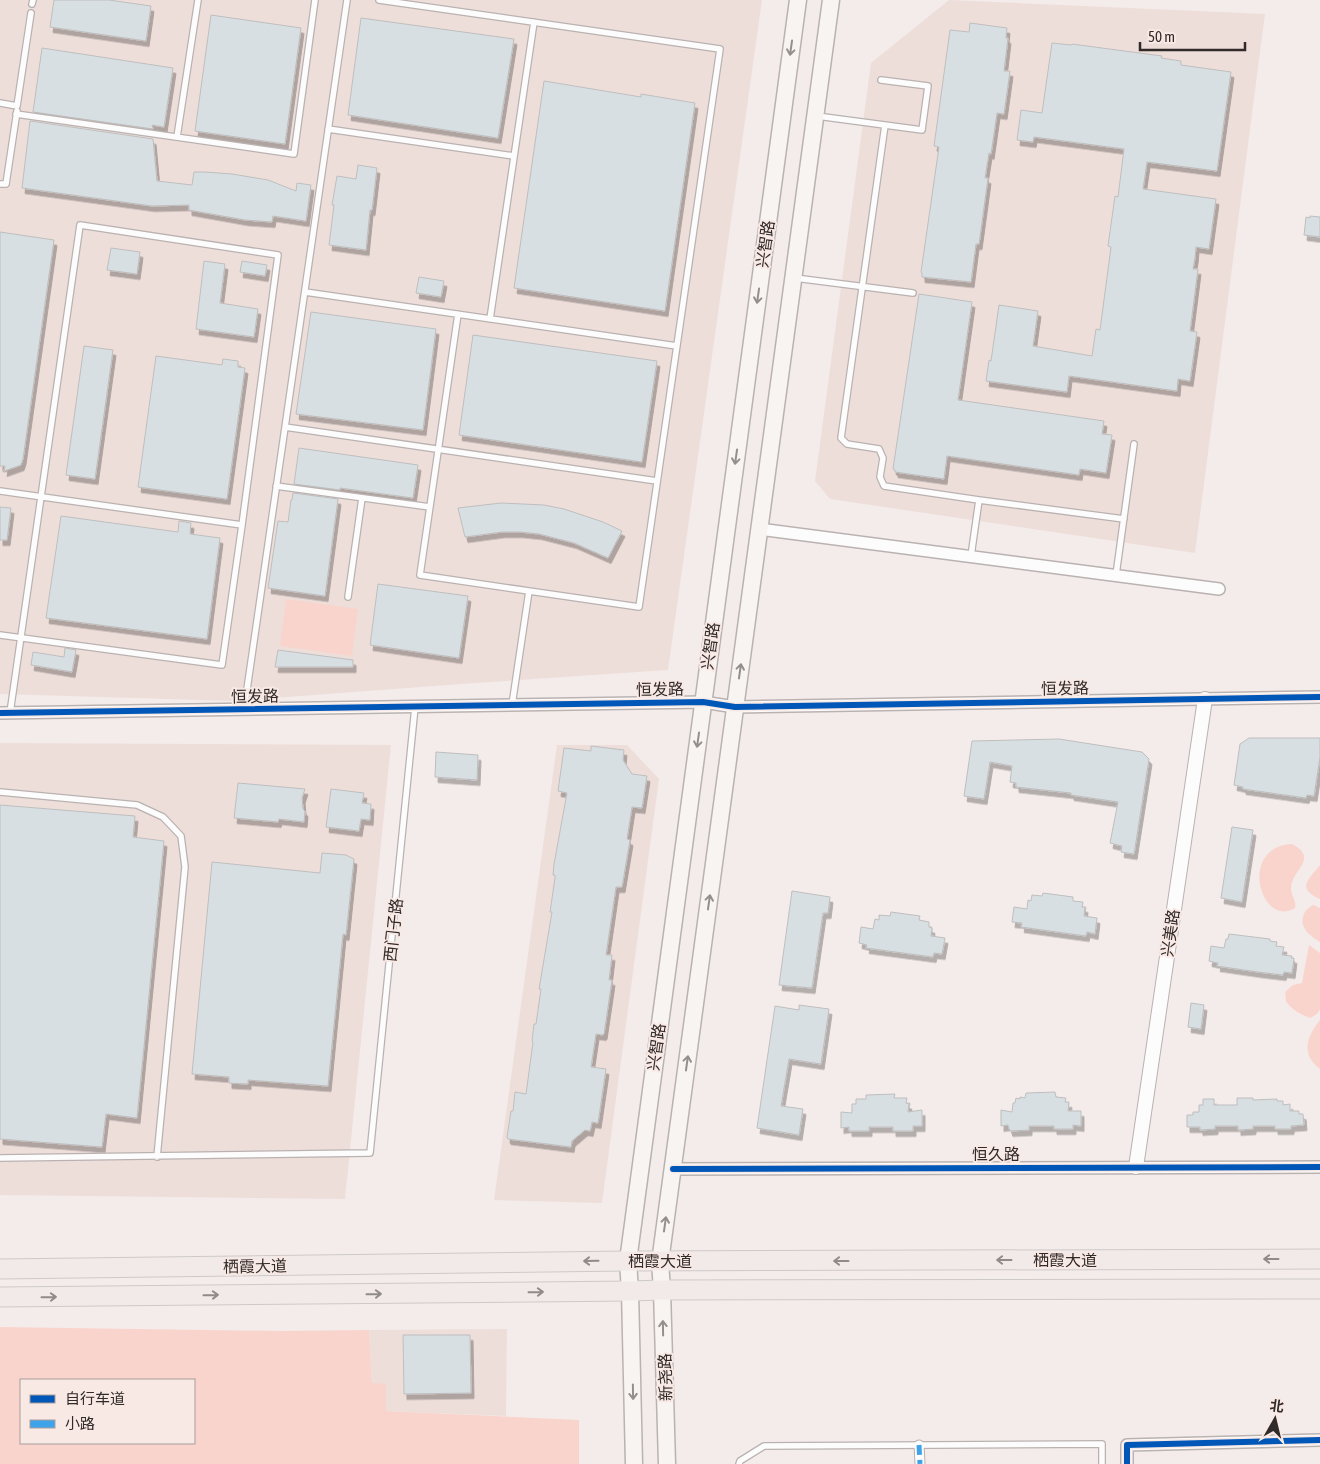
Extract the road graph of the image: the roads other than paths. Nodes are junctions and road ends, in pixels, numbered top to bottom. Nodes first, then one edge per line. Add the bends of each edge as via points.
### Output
1 (198, 0) edge
2 (316, 0) edge
3 (347, 0) edge
4 (380, 0) edge
5 (798, 0) edge
6 (831, 0) edge
7 (31, 13) dead end
8 (534, 22) junction
9 (881, 80) dead end
10 (0, 103) edge
11 (18, 106) junction
12 (16, 114) junction
13 (815, 116) junction
14 (884, 125) junction
15 (328, 129) junction
16 (177, 137) junction
17 (514, 156) junction
18 (0, 184) edge
19 (793, 277) junction
20 (862, 286) junction
21 (305, 292) junction
22 (912, 293) dead end
23 (458, 314) junction
24 (490, 319) junction
25 (677, 346) junction
26 (285, 427) junction
27 (1134, 444) dead end
28 (438, 450) junction
29 (657, 481) junction
30 (276, 486) junction
31 (0, 492) edge
32 (41, 498) junction
33 (362, 498) junction
34 (979, 500) junction
35 (430, 507) junction
36 (1124, 519) junction
37 (242, 525) junction
38 (759, 528) junction
39 (972, 556) junction
40 (1116, 575) junction
41 (1219, 588) dead end
42 (529, 591) junction
43 (348, 597) dead end
44 (0, 635) edge
45 (21, 638) junction
46 (1320, 697) edge
47 (1205, 700) junction
48 (703, 702) junction
49 (512, 705) junction
50 (415, 707) junction
51 (735, 707) junction
52 (244, 710) junction
53 (5, 713) edge
54 (0, 792) edge
55 (157, 1157) junction
56 (0, 1158) edge
57 (1136, 1167) junction
58 (1320, 1167) edge
59 (673, 1169) junction
60 (1320, 1259) edge
61 (628, 1261) junction
62 (660, 1262) junction
63 (0, 1269) edge
64 (1320, 1289) edge
65 (662, 1290) junction
66 (630, 1291) junction
67 (0, 1297) edge
68 (1320, 1440) edge
69 (919, 1445) junction
70 (634, 1464) edge
71 (667, 1464) edge
72 (739, 1464) edge
73 (920, 1464) edge
74 (1102, 1464) edge
75 (1127, 1464) edge

1 - 16 lane
2 - 16 lane via 294,154
3 - 15 lane
4 - 8 lane
5 -> 48 main road, 兴智路
6 - 13 main road, 兴智路
7 - 11 lane
8 - 17 lane
8 - 25 lane via 720,49
9 - 14 lane via 928,86 922,130
10 - 11 lane
11 - 12 lane
12 - 16 lane
12 - 18 lane via 6,184
13 - 14 lane
13 - 19 main road, 兴智路
14 - 20 lane
15 - 17 lane
15 - 21 lane
17 - 24 lane
19 - 20 lane
19 - 38 main road, 兴智路
20 - 22 lane
20 - 34 lane via 840,438 847,444 879,449 883,458 880,477 884,486
21 - 23 lane
21 - 26 lane
23 - 24 lane
23 - 28 lane
24 - 25 lane
25 - 29 lane
26 - 28 lane
26 - 30 lane
27 - 36 lane
28 - 29 lane
28 - 35 lane
29 - 42 lane via 639,607
30 - 33 lane
30 - 52 lane
31 - 32 lane
32 - 37 lane
32 - 37 lane via 80,225 278,255
32 - 45 lane
33 - 35 lane
33 - 43 lane
34 - 36 lane
34 - 39 lane
35 - 42 lane via 420,575
36 - 40 lane
37 - 45 lane via 222,665
38 - 39 street
51 -> 38 main road, 兴智路
39 - 40 street
40 - 41 street
42 - 49 lane
44 - 45 lane
45 - 53 lane
46 - 47 street, 恒发路
47 - 51 street, 恒发路
47 - 57 street, 兴美路
48 - 49 street, 恒发路
48 - 51 street, 恒发路
48 -> 61 main road, 兴智路
49 - 50 street, 恒发路
50 - 52 street, 恒发路
50 - 55 lane, 西门子路 via 370,1153
59 -> 51 main road, 兴智路
52 - 53 street, 恒发路
54 - 55 lane via 138,805 164,817 181,836 185,867
55 - 56 lane
57 - 58 street, 恒久路
57 - 59 street, 恒久路
62 -> 59 main road, 兴智路
60 -> 62 main road, 栖霞大道
61 - 62 main road, 栖霞大道
61 -> 63 main road, 栖霞大道
61 - 66 main road, 兴智路
62 - 65 main road, 兴智路
64 - 65 main road, 栖霞大道
65 - 66 main road, 栖霞大道
71 -> 65 main road, 新尧路
67 -> 66 main road, 栖霞大道
66 -> 70 main road, 新尧路
68 - 75 street via 1126,1445
69 - 72 lane via 764,1446
69 - 73 street
69 - 74 lane via 1102,1444

